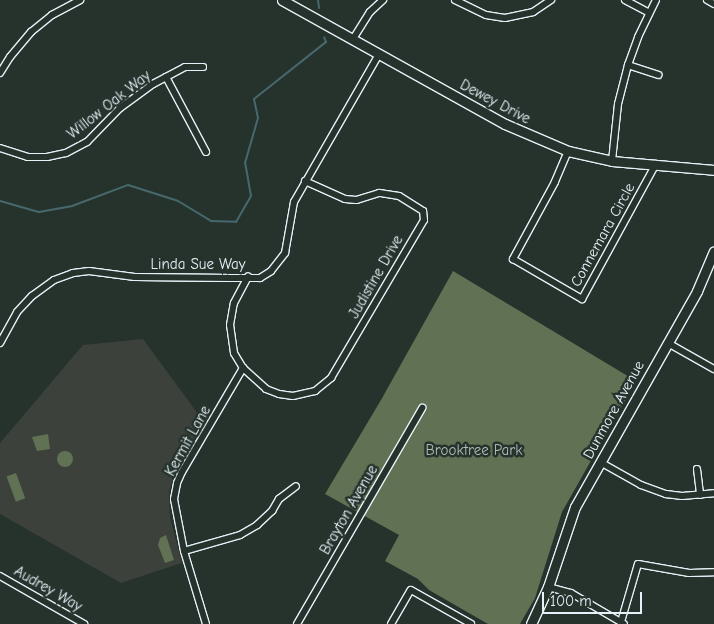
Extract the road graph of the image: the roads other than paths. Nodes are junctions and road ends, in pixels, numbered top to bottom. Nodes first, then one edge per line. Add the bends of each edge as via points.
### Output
1 (80, 0) edge
2 (282, 0) edge
3 (383, 0) edge
4 (455, 0) edge
5 (551, 0) edge
6 (625, 0) edge
7 (656, 0) edge
8 (707, 0) edge
9 (714, 4) edge
10 (649, 13) junction
11 (353, 39) junction
12 (379, 54) junction
13 (628, 65) junction
14 (204, 67) dead end
15 (0, 73) edge
16 (658, 75) dead end
17 (166, 77) junction
18 (0, 148) edge
19 (568, 151) junction
20 (206, 152) dead end
21 (612, 161) junction
22 (656, 164) junction
23 (714, 170) edge
24 (305, 181) junction
25 (714, 251) edge
26 (248, 278) junction
27 (0, 343) edge
28 (668, 343) junction
29 (243, 368) junction
30 (714, 370) edge
31 (422, 408) dead end
32 (600, 462) junction
33 (697, 469) dead end
34 (296, 486) dead end
35 (714, 493) edge
36 (700, 495) junction
37 (184, 551) junction
38 (714, 572) edge
39 (0, 576) edge
40 (548, 587) junction
41 (623, 623) edge
42 (84, 624) edge
43 (206, 624) edge
44 (297, 624) edge
45 (391, 624) edge
46 (471, 624) edge
47 (531, 624) edge

1 - 15 street via 52,15 31,32 14,50
2 - 11 main road, Dewey Drive
3 - 11 street via 370,12
4 - 5 street via 486,15 505,18 533,12
6 - 10 street
7 - 10 street
8 - 9 street
10 - 13 street
11 - 12 main road, Dewey Drive
12 - 19 main road, Dewey Drive via 505,124
12 - 24 street, Linda Sue Way
13 - 16 street
13 - 21 street via 618,104
14 - 17 street, Willow Oak Way via 185,67
17 - 18 street, Willow Oak Way via 120,108 87,142 66,153 28,157
17 - 20 street
19 - 21 main road, Dewey Drive
19 - 22 street, Connemara Circle via 513,259 582,299
21 - 22 main road, Dewey Drive
22 - 23 main road, Dewey Drive
24 - 26 street, Linda Sue Way via 294,202 282,258 260,278
24 - 29 street, Judistine Drive via 344,199 356,200 379,193 399,196 423,211 424,220 331,378 314,391 293,396 266,388
25 - 28 main road, Dunmore Avenue via 697,291
26 - 27 street, Linda Sue Way via 73,273 54,280 32,296 17,312
26 - 29 street via 234,304 230,325 234,353
28 - 30 street
28 - 32 main road, Dunmore Avenue
29 - 37 street, Kermit Lane via 177,483 175,512
31 - 44 street, Brayton Avenue
32 - 36 street via 651,490 682,496
32 - 40 main road, Dunmore Avenue via 571,516
33 - 36 street
34 - 37 street via 257,525 240,534
35 - 36 street
37 - 43 street, Kermit Lane
38 - 41 street via 689,573 638,564
39 - 42 street, Audrey Way
40 - 41 street via 572,593
40 - 47 main road, Dunmore Avenue
45 - 46 street via 411,590

